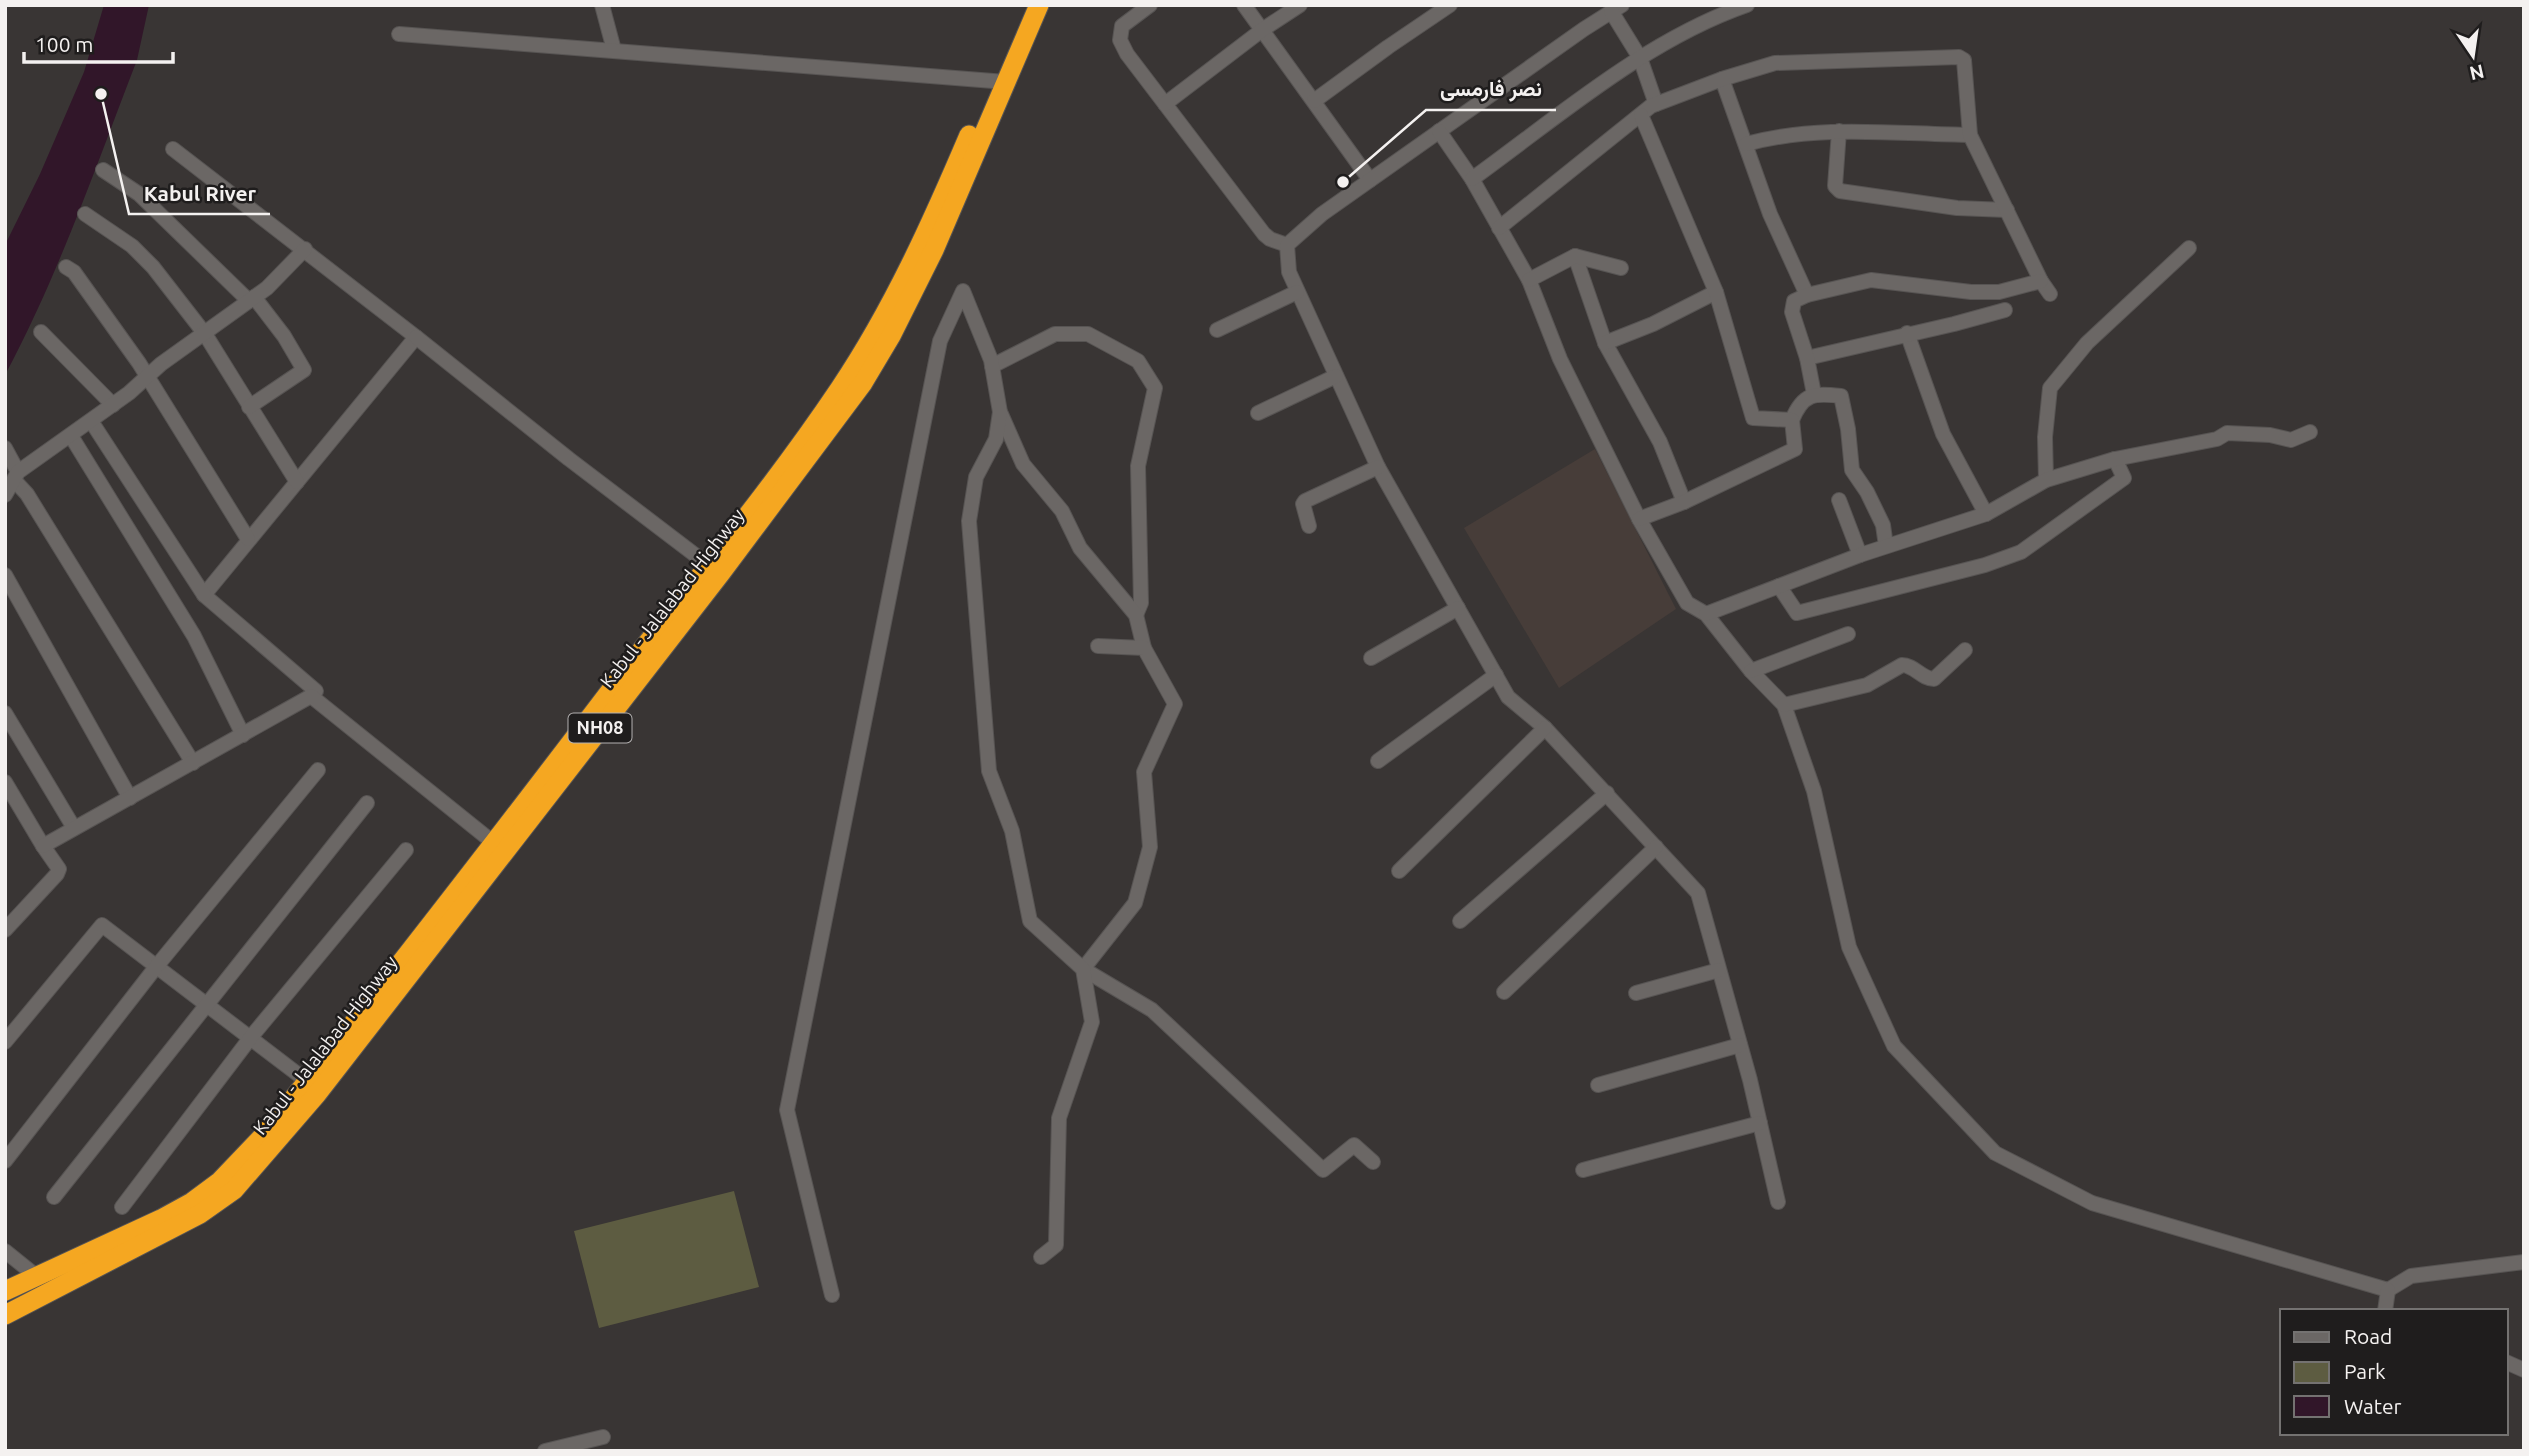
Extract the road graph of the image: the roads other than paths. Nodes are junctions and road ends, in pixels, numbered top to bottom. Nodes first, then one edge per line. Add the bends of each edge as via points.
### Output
1 (601, 5) edge
2 (1025, 5) edge
3 (1039, 5) edge
4 (1150, 5) edge
5 (1244, 5) edge
6 (1300, 5) edge
7 (1450, 5) edge
8 (1747, 5) edge
9 (1617, 8) edge
10 (1262, 30) junction
11 (399, 34) dead end
12 (614, 50) junction
13 (1640, 58) junction
14 (1722, 79) junction
15 (999, 81) junction
16 (1314, 102) junction
17 (1165, 104) junction
18 (1656, 104) junction
19 (1641, 115) junction
20 (1439, 131) junction
21 (1839, 131) junction
22 (1970, 135) junction
23 (1746, 144) junction
24 (173, 149) dead end
25 (103, 170) dead end
26 (1472, 179) junction
27 (1370, 180) junction
28 (2007, 210) junction
29 (85, 214) dead end
30 (1499, 228) junction
31 (1287, 245) junction
32 (2189, 248) dead end
33 (305, 249) junction
34 (1575, 256) junction
35 (66, 267) dead end
36 (1621, 268) dead end
37 (1529, 280) junction
38 (2041, 281) junction
39 (1297, 292) junction
40 (1716, 292) junction
41 (2050, 294) dead end
42 (1807, 295) junction
43 (251, 299) junction
44 (2005, 310) dead end
45 (1217, 330) dead end
46 (41, 332) dead end
47 (1907, 333) junction
48 (205, 334) junction
49 (416, 337) junction
50 (1605, 342) junction
51 (1807, 358) junction
52 (992, 366) junction
53 (1336, 376) junction
54 (148, 377) junction
55 (1814, 394) junction
56 (113, 405) junction
57 (249, 407) junction
58 (1000, 412) junction
59 (1258, 413) dead end
60 (1792, 420) junction
61 (91, 421) junction
62 (2310, 432) dead end
63 (71, 436) junction
64 (5, 449) edge
65 (2115, 459) junction
66 (1378, 467) junction
67 (16, 476) junction
68 (2046, 480) junction
69 (297, 482) junction
70 (5, 495) edge
71 (1839, 500) dead end
72 (1684, 502) junction
73 (1986, 514) junction
74 (1639, 519) junction
75 (1309, 526) dead end
76 (248, 539) junction
77 (1886, 545) junction
78 (1860, 555) junction
79 (707, 564) junction
80 (5, 575) edge
81 (1779, 586) junction
82 (204, 595) junction
83 (1458, 608) junction
84 (1706, 614) junction
85 (1136, 615) junction
86 (1848, 634) dead end
87 (1098, 646) dead end
88 (1144, 648) junction
89 (1965, 650) dead end
90 (1371, 658) dead end
91 (1751, 671) junction
92 (1496, 675) junction
93 (311, 696) junction
94 (1784, 705) junction
95 (5, 713) edge
96 (1545, 728) junction
97 (243, 735) junction
98 (1378, 761) dead end
99 (193, 763) junction
100 (318, 769) dead end
101 (5, 782) edge
102 (1607, 793) junction
103 (130, 798) junction
104 (366, 803) dead end
105 (74, 828) junction
106 (43, 846) junction
107 (498, 847) junction
108 (1656, 847) junction
109 (406, 850) dead end
110 (1399, 870) dead end
111 (1460, 921) dead end
112 (7, 923) edge
113 (156, 967) junction
114 (1083, 969) junction
115 (1719, 970) junction
116 (1504, 992) dead end
117 (1636, 993) dead end
118 (205, 1004) junction
119 (8, 1033) edge
120 (251, 1037) junction
121 (1740, 1045) junction
122 (307, 1082) junction
123 (1598, 1085) dead end
124 (1760, 1123) junction
125 (5, 1161) edge
126 (1373, 1162) dead end
127 (1583, 1170) dead end
128 (54, 1197) dead end
129 (1778, 1202) dead end
130 (122, 1207) dead end
131 (5, 1251) edge
132 (1041, 1257) dead end
133 (2524, 1262) edge
134 (36, 1276) junction
135 (2388, 1290) junction
136 (5, 1292) edge
137 (832, 1295) dead end
138 (2385, 1309) edge
139 (5, 1315) edge
140 (2508, 1363) edge
141 (2524, 1370) edge
142 (603, 1437) dead end
143 (545, 1451) edge

1 - 12 street
2 - 15 highway, Kabul - Jalalabad Highway / NH08
3 - 15 highway, Kabul - Jalalabad Highway / NH08
4 - 17 street via 1122,26 1120,40
5 - 10 street
6 - 10 street
7 - 16 street
8 - 13 street
9 - 13 street
9 - 20 street
10 - 16 street
10 - 17 street
11 - 12 street
12 - 15 street
13 - 18 street
13 - 26 street
14 - 18 street
14 - 22 street via 1775,63 1959,57 1964,60
14 - 23 street
15 - 79 highway, Kabul - Jalalabad Highway / NH08 via 913,262 871,338 840,388
15 - 107 highway, Kabul - Jalalabad Highway / NH08 via 934,250 863,383 721,573
16 - 27 street
17 - 31 street via 1264,234
18 - 19 street
19 - 30 street
19 - 40 street
20 - 26 street
20 - 27 street
21 - 22 street
21 - 23 street
21 - 28 street via 1835,186 1840,191 1957,208
22 - 28 street
23 - 42 street via 1770,214
24 - 33 street
25 - 43 street via 139,194
26 - 30 street
27 - 31 street
28 - 38 street
29 - 48 street via 132,246 153,267
30 - 37 street
31 - 39 street via 1289,272
32 - 68 street via 2087,343 2050,388
33 - 43 street
33 - 49 street
34 - 36 street
34 - 37 street
34 - 50 street
35 - 54 street
37 - 74 street via 1560,359
38 - 41 street
38 - 42 street via 1999,292 1971,292 1871,280
39 - 45 street
39 - 53 street
40 - 50 street
40 - 60 street via 1753,418
42 - 51 street via 1792,305
43 - 48 street
43 - 57 street via 284,336 304,370
44 - 47 street
46 - 56 street
47 - 51 street
47 - 73 street via 1944,434
48 - 54 street
48 - 57 street
49 - 69 street
49 - 79 street
50 - 72 street via 1660,442
51 - 55 street
52 - 58 street
52 - 85 street via 1055,334 1088,334 1138,361 1155,388 1138,466 1141,603
52 - 137 street via 963,292 940,341 787,1110
53 - 59 street
53 - 66 street
54 - 56 street
54 - 76 street
55 - 60 street via 1804,398
55 - 77 street via 1843,399 1852,470 1883,525
56 - 61 street
57 - 69 street
58 - 85 street via 1023,464 1062,511 1080,548
58 - 114 street via 996,439 976,477 969,521 989,771 1012,831 1030,921
60 - 72 street via 1795,449
61 - 63 street
61 - 82 street
62 - 65 street via 2291,440 2227,433 2217,439
63 - 67 street
63 - 97 street via 194,636
64 - 67 street
65 - 68 street
65 - 81 street via 2124,478 2021,552 1797,613
66 - 75 street via 1305,501
66 - 83 street
67 - 70 street
67 - 99 street
68 - 73 street
69 - 76 street
71 - 78 street
72 - 74 street
73 - 77 street
74 - 84 street via 1687,603
76 - 82 street
77 - 78 street
78 - 81 street
79 - 107 highway, Kabul - Jalalabad Highway / NH08
80 - 103 street
81 - 84 street
82 - 93 street via 316,691
83 - 90 street
83 - 92 street
84 - 91 street
85 - 88 street
86 - 91 street
87 - 88 street
88 - 114 street via 1175,704 1144,772 1150,847 1135,903
89 - 94 street via 1934,679 1902,665 1867,685
91 - 94 street
92 - 96 street via 1508,697
92 - 98 street
93 - 97 street
93 - 107 street
94 - 135 street via 1814,791 1850,947 1894,1046 1995,1153 2092,1203
95 - 105 street
96 - 102 street
96 - 110 street
97 - 99 street
99 - 103 street
100 - 113 street
101 - 106 street
102 - 108 street
102 - 111 street
103 - 105 street
104 - 118 street
105 - 106 street
106 - 112 street via 57,864 57,874
107 - 122 highway, Kabul - Jalalabad Highway / NH08
107 - 139 highway, Kabul - Jalalabad Highway / NH08 via 317,1094 234,1190 201,1214
108 - 115 street via 1698,893
108 - 116 street
109 - 120 street
113 - 118 street
113 - 119 street via 102,925
113 - 125 street
114 - 126 street via 1152,1010 1323,1170 1354,1146
114 - 132 street via 1092,1022 1059,1118 1056,1245
115 - 117 street
115 - 121 street
118 - 120 street
118 - 128 street
120 - 122 street
120 - 130 street
121 - 123 street
121 - 124 street
122 - 134 highway, Kabul - Jalalabad Highway / NH08 via 237,1164 192,1202
124 - 127 street
124 - 129 street
131 - 134 street
133 - 135 street via 2411,1276
134 - 136 highway, Kabul - Jalalabad Highway / NH08
135 - 138 street
140 - 141 street
142 - 143 street

